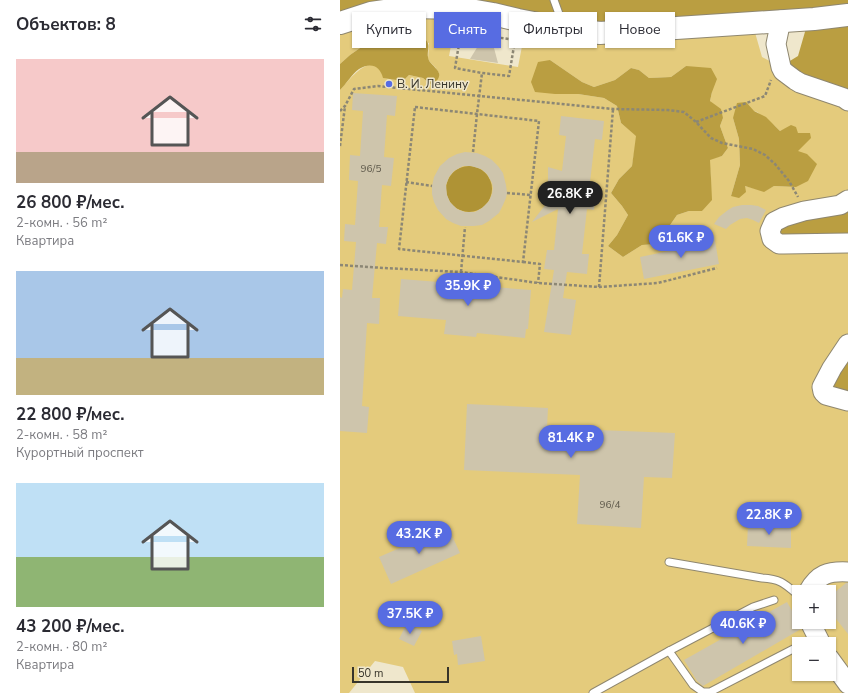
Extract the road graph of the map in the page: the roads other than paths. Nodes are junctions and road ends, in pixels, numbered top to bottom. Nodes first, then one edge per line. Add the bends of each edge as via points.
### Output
1 (554, 0) edge
2 (559, 12) edge
3 (848, 15) edge
4 (509, 18) edge
5 (781, 20) junction
6 (340, 23) edge
7 (597, 33) edge
8 (848, 101) edge
9 (848, 200) edge
10 (848, 243) edge
11 (848, 344) edge
12 (848, 401) edge
13 (669, 562) dead end
14 (848, 572) edge
15 (813, 585) edge
16 (792, 590) edge
17 (774, 600) dead end
18 (792, 650) edge
19 (669, 652) junction
20 (836, 665) edge
21 (836, 668) edge
22 (848, 676) edge
23 (848, 684) edge
24 (594, 693) edge

1 - 2 lane
3 - 5 main road
4 - 6 main road via 458,8 411,7 371,13
5 - 7 main road
5 - 8 street via 776,44 783,71 800,84
9 - 10 street via 840,205 784,217 774,222 770,231 772,239 779,244
11 - 12 street via 822,387 826,395
13 - 16 lane via 774,579
14 - 15 street via 824,574
17 - 19 lane via 753,607
18 - 19 lane via 710,692 703,692 693,685
19 - 24 lane
20 - 22 lane
21 - 23 street

